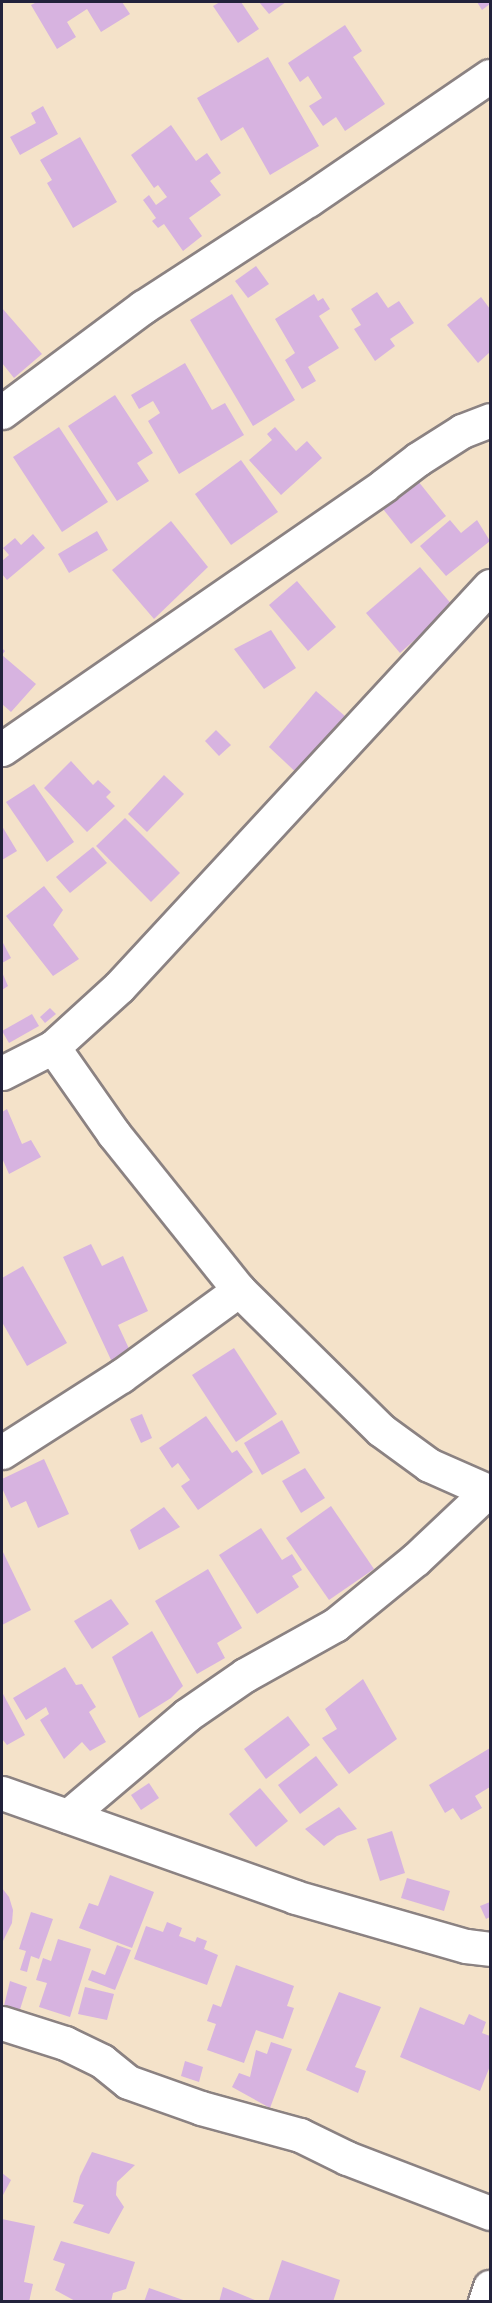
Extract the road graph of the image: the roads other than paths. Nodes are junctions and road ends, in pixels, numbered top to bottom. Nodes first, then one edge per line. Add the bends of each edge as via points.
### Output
1 (490, 76) edge
2 (2, 412) edge
3 (490, 420) edge
4 (490, 586) edge
5 (2, 749) edge
6 (53, 1047) junction
7 (2, 1073) edge
8 (239, 1290) junction
9 (2, 1452) edge
10 (489, 1490) edge
11 (2, 1793) edge
12 (68, 1816) junction
13 (490, 1949) edge
14 (2, 2023) edge
15 (490, 2213) edge
16 (490, 2287) edge
17 (485, 2301) edge

1 - 2 street via 143,307
3 - 5 street via 462,431 418,459
4 - 6 street via 119,987
6 - 7 street
6 - 8 street via 114,1134
8 - 9 street via 121,1376
8 - 10 street via 381,1430 429,1465
10 - 12 street via 416,1560 354,1610 187,1715
11 - 12 street
12 - 13 street via 295,1898 466,1946
14 - 15 street via 102,2061 128,2082 201,2108 300,2134 346,2158
16 - 17 street

